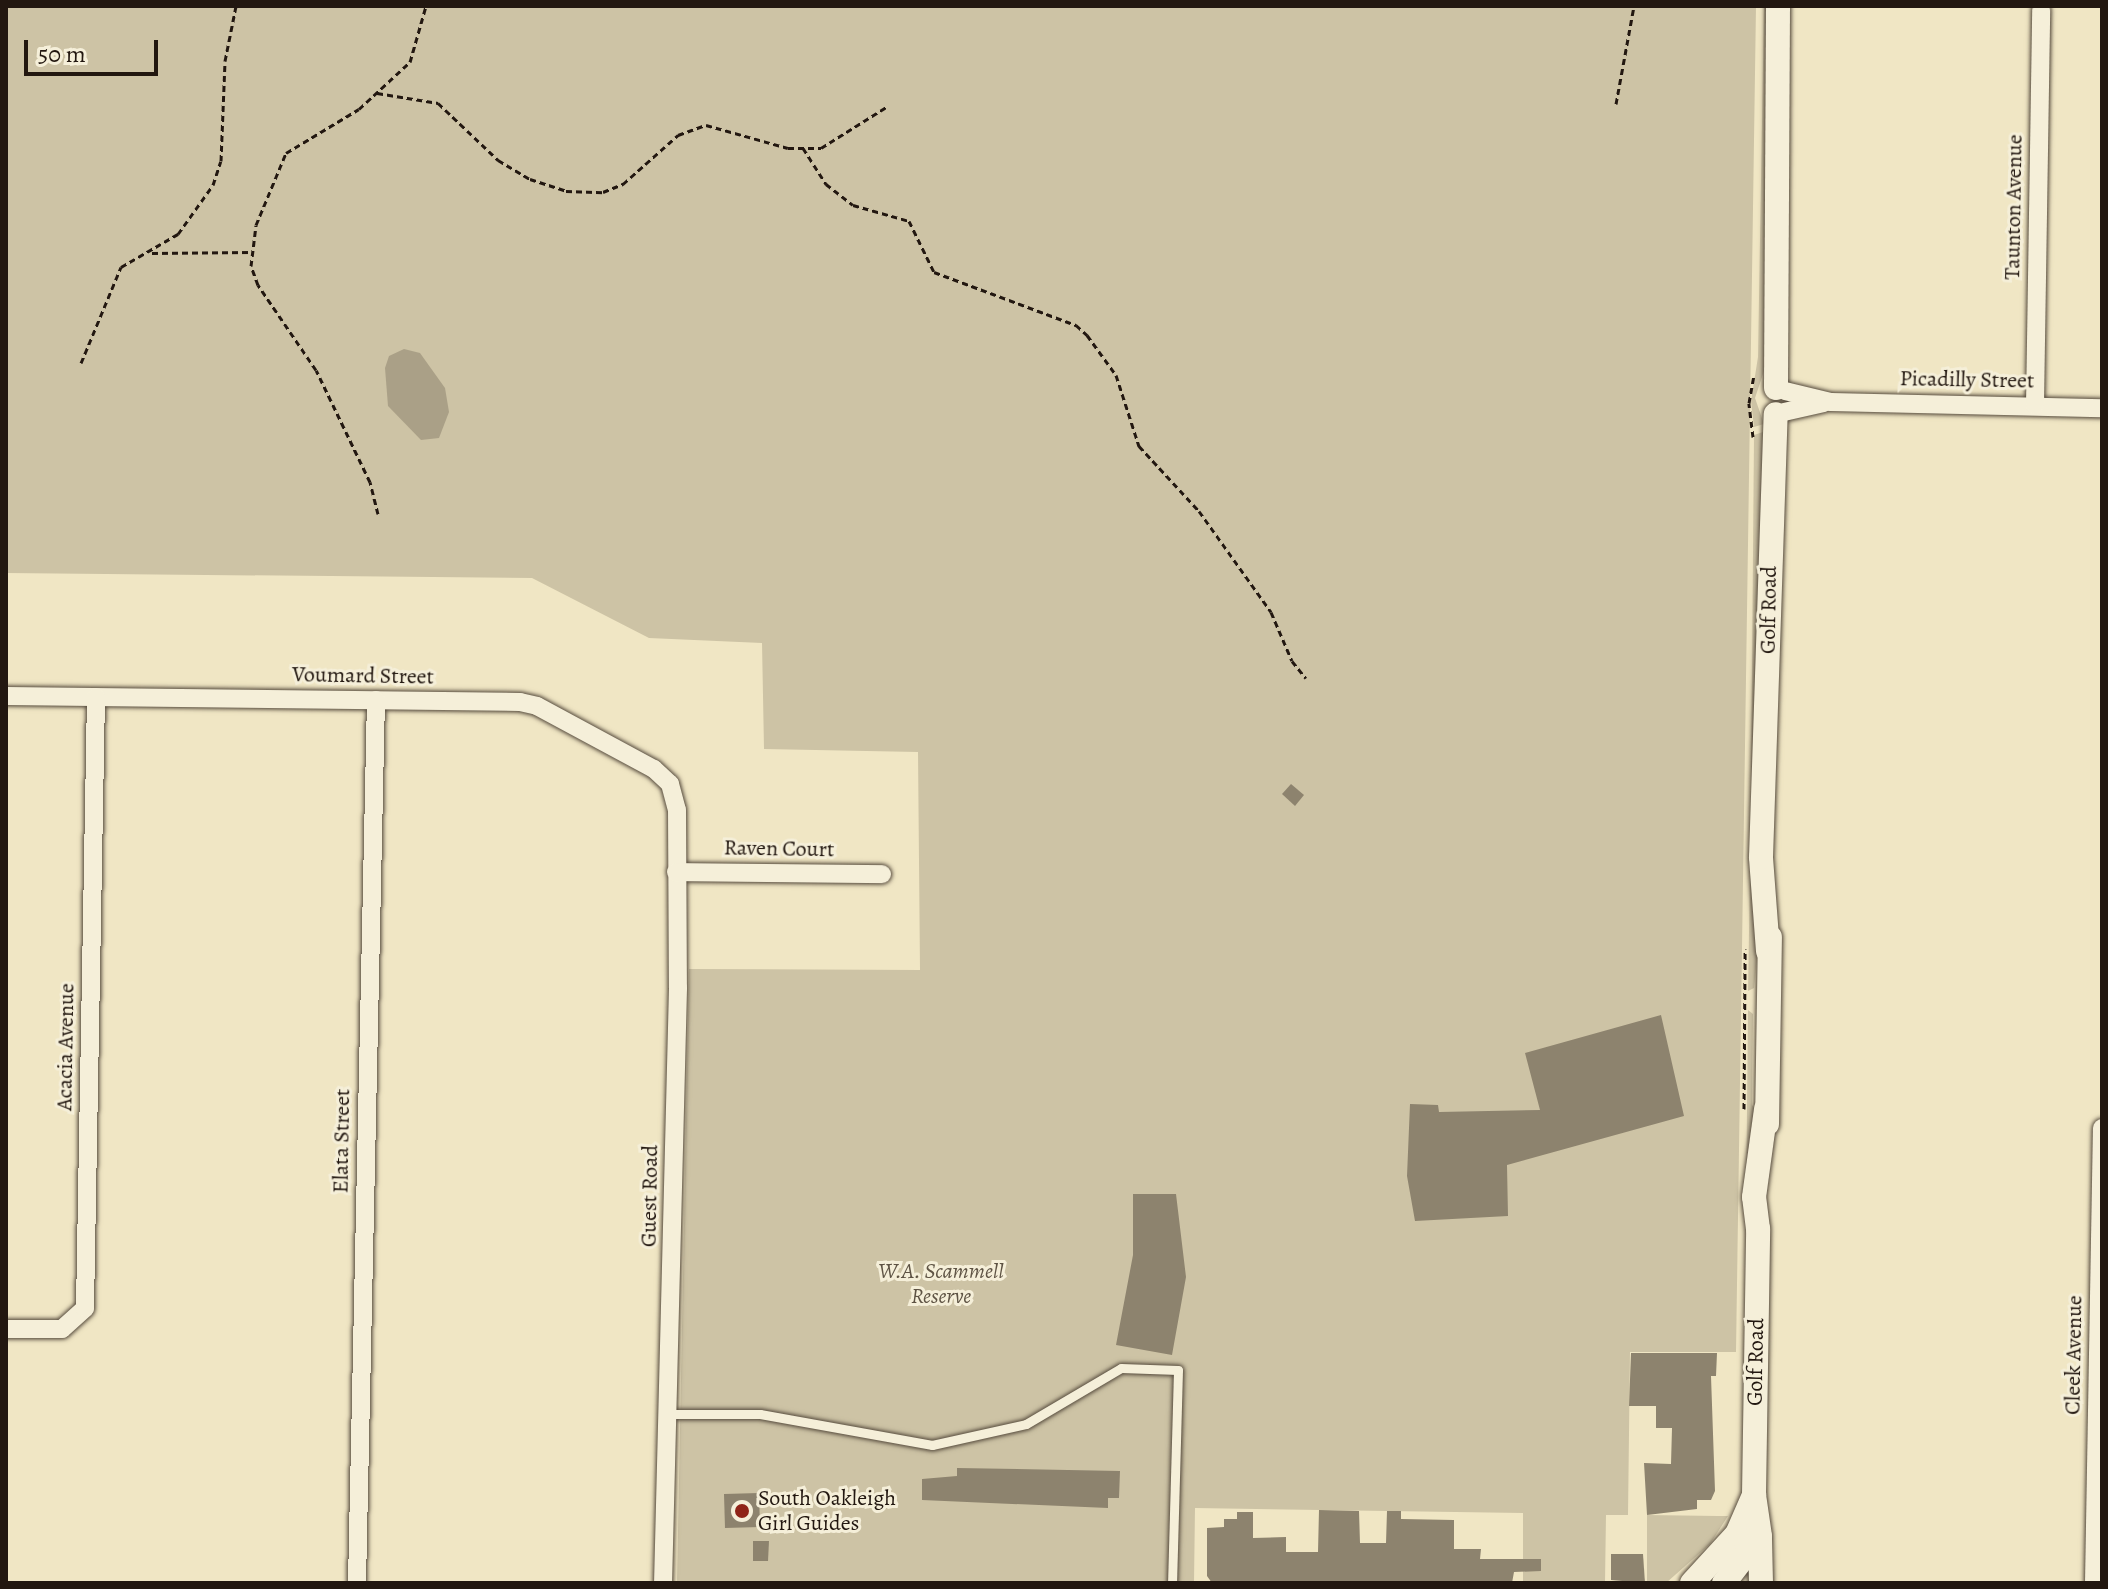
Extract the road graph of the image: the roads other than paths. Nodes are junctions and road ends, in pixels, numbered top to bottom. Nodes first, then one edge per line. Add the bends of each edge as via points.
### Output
1 (1778, 6) edge
2 (2042, 7) edge
3 (1780, 401) junction
4 (2035, 405) junction
5 (2102, 408) edge
6 (6, 696) edge
7 (96, 697) junction
8 (376, 700) junction
9 (677, 810) joint
10 (676, 872) junction
11 (882, 874) dead end
12 (2102, 1128) edge
13 (6, 1329) edge
14 (669, 1414) junction
15 (1754, 1495) junction
16 (1760, 1536) junction
17 (357, 1583) edge
18 (663, 1583) edge
19 (1172, 1583) edge
20 (1692, 1583) edge
21 (1724, 1583) edge
22 (1761, 1583) edge
23 (2094, 1583) edge

1 - 3 street, Golf Road
2 - 4 street, Taunton Avenue
3 - 4 street, Picadilly Street
3 - 15 street, Golf Road via 1766,807 1774,859 1755,1107
4 - 5 street, Picadilly Street
6 - 7 street, Voumard Street
7 - 8 street, Voumard Street
7 - 13 street, Acacia Avenue via 85,1308 62,1329
8 - 9 street, Voumard Street via 537,706 654,769 670,784
8 - 17 street, Elata Street
9 - 10 street, Guest Road
10 - 11 street, Raven Court
10 - 14 street, Guest Road
12 - 23 street, Cleek Avenue
14 - 18 street, Guest Road
14 - 19 lane via 784,1417 932,1445 1026,1424 1121,1368 1178,1370
15 - 16 street, Golf Road
15 - 20 street, Golf Road via 1737,1534
16 - 21 street
16 - 22 street, Golf Road

